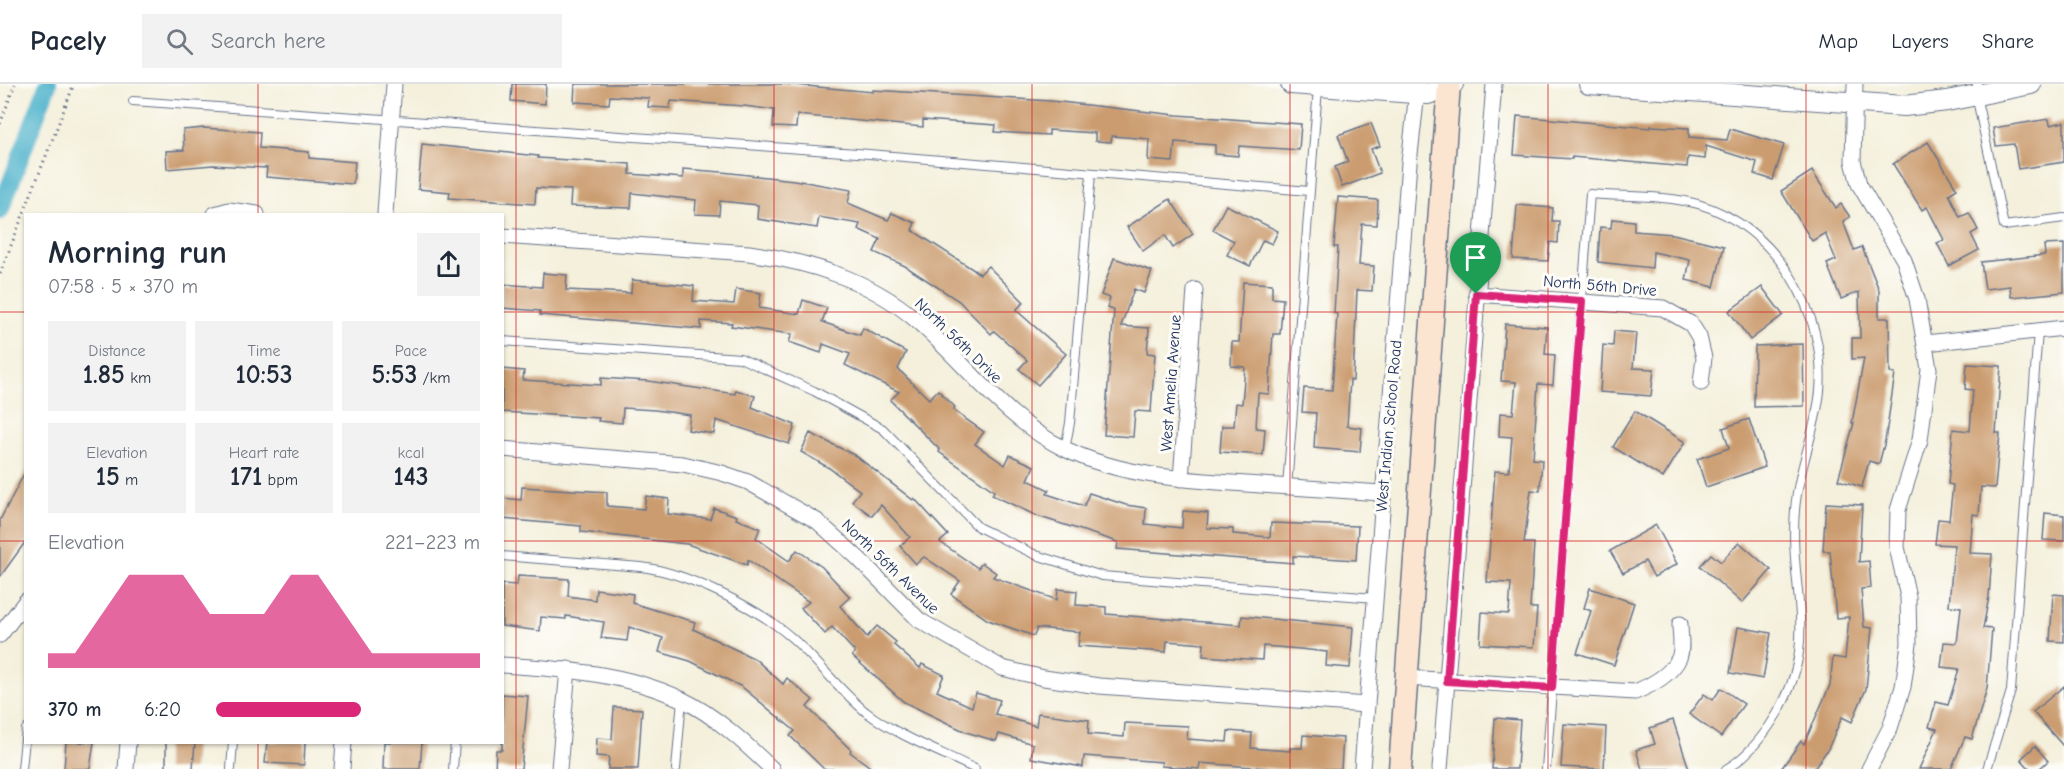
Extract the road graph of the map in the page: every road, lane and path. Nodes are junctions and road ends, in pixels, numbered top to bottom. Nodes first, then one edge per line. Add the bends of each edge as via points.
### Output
1 (15, 84) edge
2 (74, 84) edge
3 (394, 84) edge
4 (1291, 84) edge
5 (1451, 84) edge
6 (1494, 84) edge
7 (1589, 84) edge
8 (2031, 84) edge
9 (1318, 86) junction
10 (1417, 89) edge
11 (1977, 89) edge
12 (1854, 93) edge
13 (132, 101) dead end
14 (391, 120) junction
15 (0, 124) edge
16 (1091, 174) junction
17 (1309, 191) junction
18 (218, 213) edge
19 (250, 213) edge
20 (385, 213) edge
21 (2064, 218) edge
22 (504, 236) edge
23 (0, 274) edge
24 (1195, 290) dead end
25 (1476, 294) junction
26 (1582, 301) junction
27 (2064, 328) edge
28 (2038, 329) junction
29 (504, 341) edge
30 (1926, 343) junction
31 (1701, 383) dead end
32 (504, 449) edge
33 (1065, 449) junction
34 (1181, 479) junction
35 (1287, 487) junction
36 (1382, 493) junction
37 (504, 556) edge
38 (1375, 598) junction
39 (20, 621) edge
40 (1680, 624) dead end
41 (0, 635) edge
42 (504, 665) edge
43 (568, 669) junction
44 (1406, 678) junction
45 (1447, 681) junction
46 (1552, 688) junction
47 (682, 699) junction
48 (1367, 705) junction
49 (24, 744) edge
50 (128, 744) edge
51 (233, 744) edge
52 (344, 744) edge
53 (455, 744) edge
54 (22, 769) edge
55 (126, 769) edge
56 (231, 769) edge
57 (342, 769) edge
58 (453, 769) edge
59 (559, 769) edge
60 (676, 769) edge
61 (772, 769) edge
62 (975, 769) edge
63 (1362, 769) edge
64 (1400, 769) edge
65 (1440, 769) edge
66 (1546, 769) edge
67 (1726, 769) edge
68 (1869, 769) edge
69 (1988, 769) edge

1 - 15 path
2 - 23 path
3 - 14 street
4 - 9 street
5 - 10 street via 1428,94
5 - 44 main road
6 - 25 street
7 - 12 street
8 - 11 street
9 - 10 street
9 - 17 lane
10 - 36 street, West Indian School Road
11 - 12 street via 1923,105
11 - 21 lane via 2004,226
12 - 30 street via 1853,161 1859,184 1904,260
13 - 14 lane
14 - 16 lane
14 - 20 street
16 - 17 lane
16 - 33 lane
17 - 35 lane
18 - 19 street
22 - 33 street, North 56th Drive via 749,253 786,258 852,279 915,319 1008,409
24 - 34 street, West Amelia Avenue
25 - 26 street, North 56th Drive
25 - 45 street
26 - 31 street, North 56th Drive via 1647,305 1678,314 1700,337 1704,358
26 - 46 lane
26 - 67 lane via 1590,194 1699,204 1747,228 1786,268 1819,341 1818,411 1795,509 1800,655 1781,709 1751,749
27 - 28 street
28 - 30 street
28 - 69 lane via 2011,691
29 - 38 lane via 740,358 814,391 883,429 978,527 1036,555 1102,576
30 - 68 street via 1928,394 1920,440 1898,510 1897,547 1908,597 1909,644 1903,687 1890,728
32 - 48 street, North 56th Avenue via 683,464 748,482 817,521 919,620 1002,668 1099,686
33 - 34 street, North 56th Drive via 1139,472
34 - 35 street, North 56th Drive
35 - 36 street, North 56th Drive
36 - 38 street, West Indian School Road
37 - 62 lane via 652,568 683,576 777,626 881,723
38 - 48 street, West Indian School Road
39 - 41 street
40 - 46 street via 1680,656 1667,674 1650,686 1621,693
42 - 43 street
43 - 47 street via 632,681
43 - 59 street
44 - 45 street
44 - 64 main road
45 - 46 street
45 - 65 street
46 - 66 lane
47 - 60 lane
47 - 61 street via 733,734
48 - 63 street, West Indian School Road
49 - 54 lane
50 - 55 street
51 - 56 lane
52 - 57 street
53 - 58 lane

